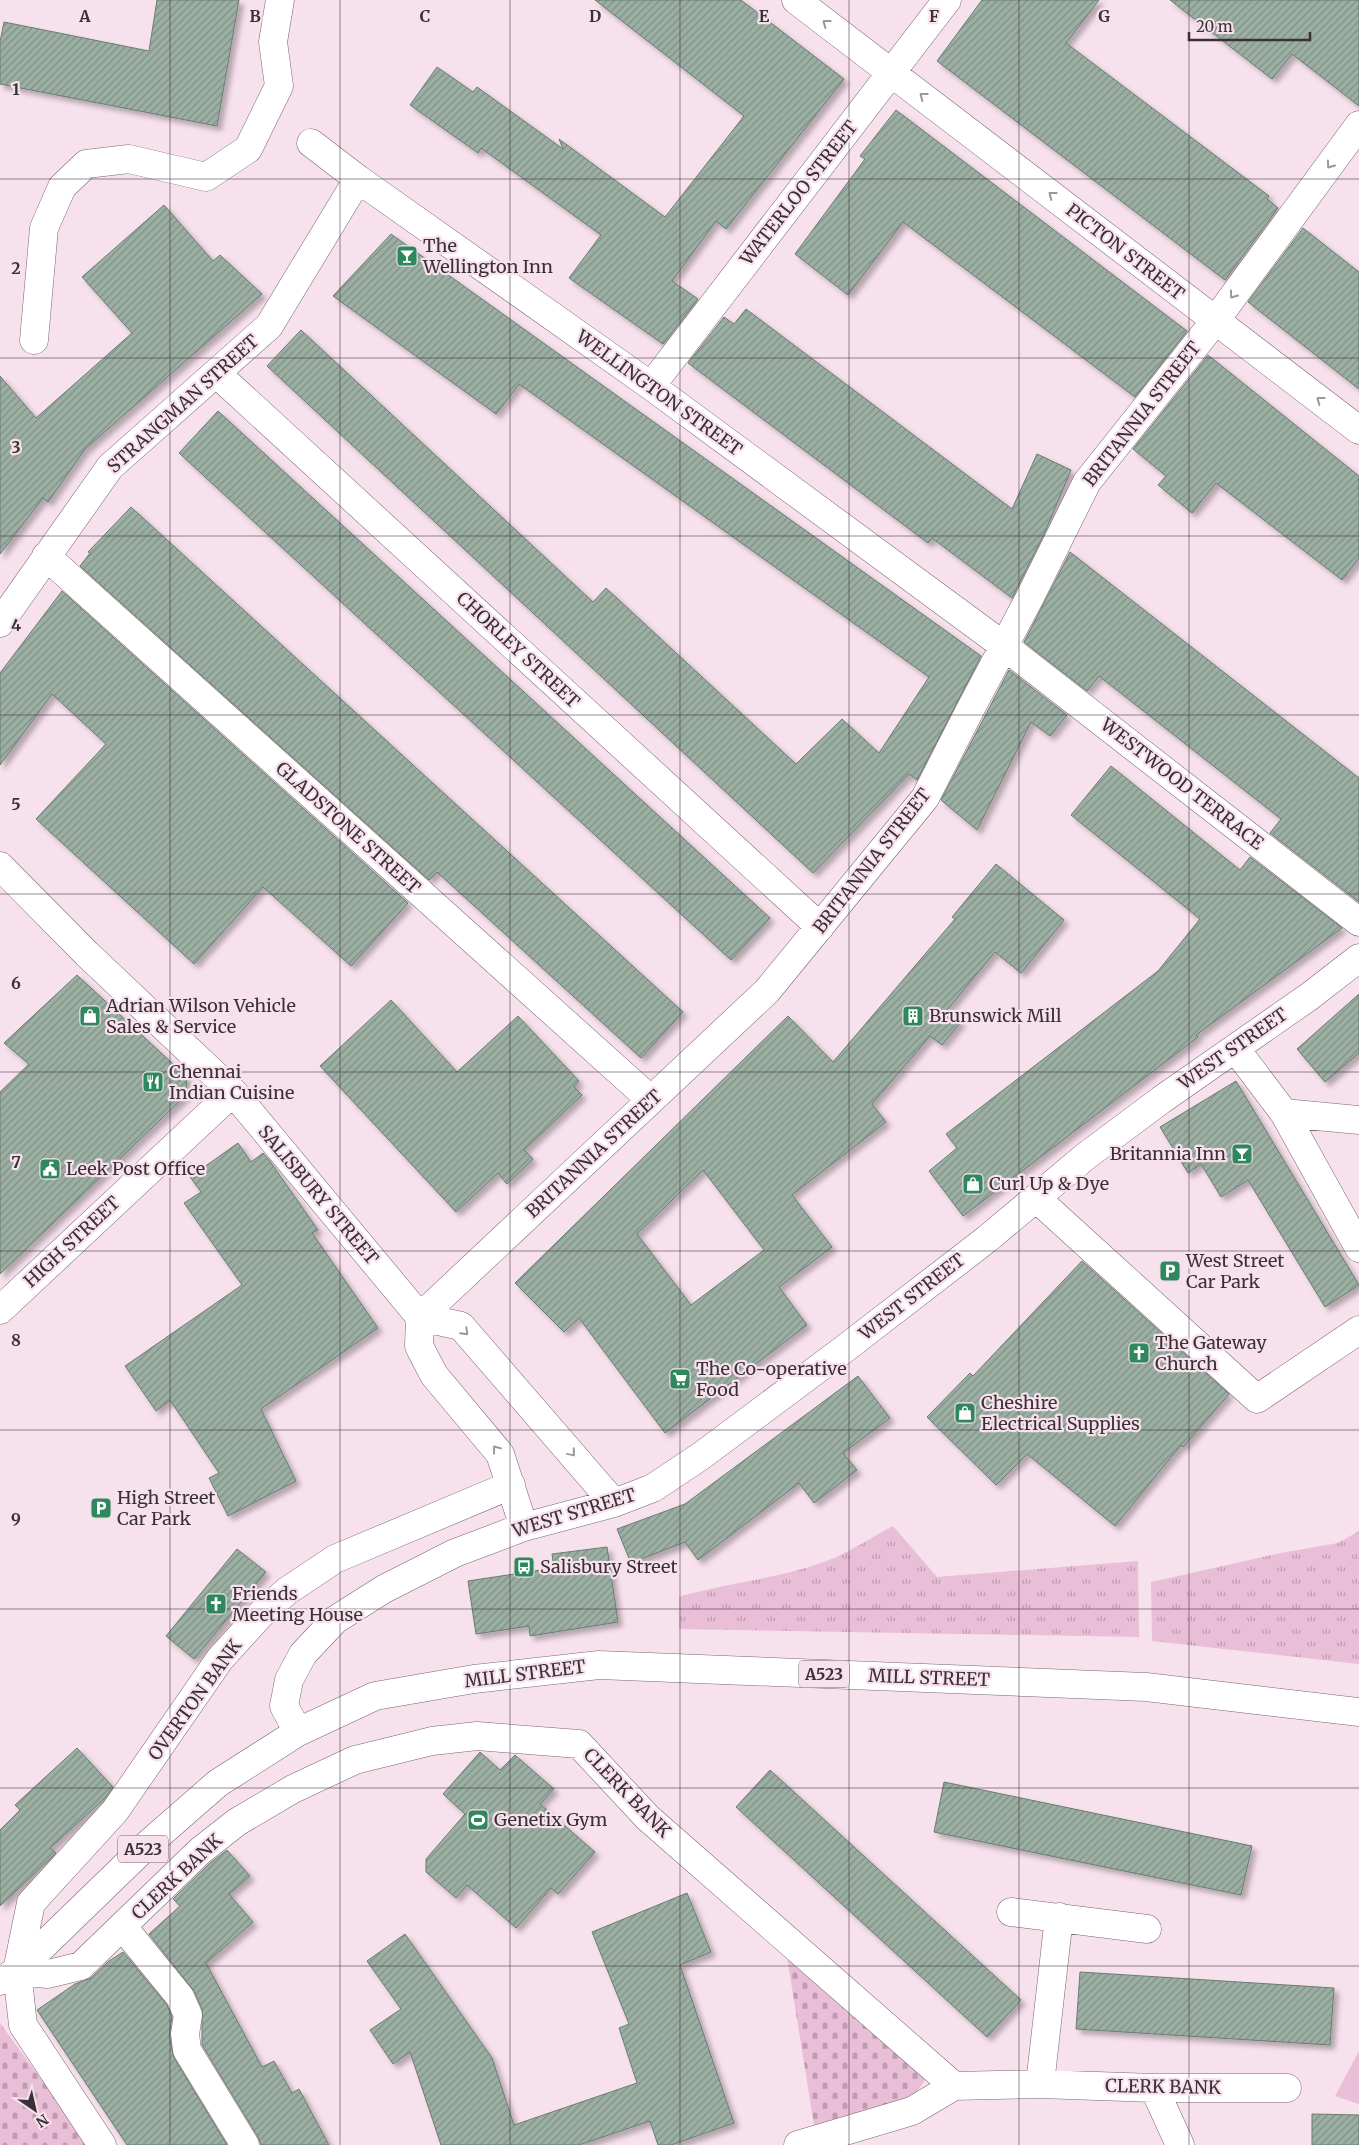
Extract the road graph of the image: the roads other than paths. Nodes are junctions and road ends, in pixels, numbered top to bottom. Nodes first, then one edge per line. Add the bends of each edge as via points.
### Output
1 (280, 0) edge
2 (796, 0) edge
3 (947, 0) edge
4 (893, 72) junction
5 (1359, 125) edge
6 (311, 143) dead end
7 (358, 179) junction
8 (1215, 321) junction
9 (34, 340) dead end
10 (216, 373) junction
11 (651, 386) junction
12 (1359, 430) edge
13 (46, 556) junction
14 (0, 623) edge
15 (1004, 646) junction
16 (0, 866) edge
17 (1359, 922) edge
18 (820, 927) junction
19 (1359, 958) edge
20 (1234, 1048) junction
21 (232, 1092) junction
22 (651, 1100) junction
23 (1284, 1114) junction
24 (1359, 1120) edge
25 (1036, 1198) junction
26 (1359, 1248) edge
27 (0, 1310) edge
28 (420, 1317) junction
29 (1359, 1330) edge
30 (511, 1485) junction
31 (614, 1503) junction
32 (524, 1527) junction
33 (1359, 1712) edge
34 (298, 1732) junction
35 (1011, 1912) dead end
36 (1059, 1917) junction
37 (123, 1927) junction
38 (1147, 1929) dead end
39 (9, 1976) edge
40 (1040, 2084) junction
41 (954, 2086) junction
42 (1154, 2088) junction
43 (1286, 2088) dead end
44 (102, 2145) edge
45 (245, 2145) edge
46 (798, 2145) edge
47 (1180, 2145) edge

1 - 9 main road via 273,42 279,86 248,149 206,177 129,159 86,164 62,187 44,228
4 -> 2 main road, PICTON STREET
3 - 4 main road, WATERLOO STREET
8 -> 4 main road, PICTON STREET
4 - 11 main road, WATERLOO STREET
5 -> 8 main road, BRITANNIA STREET
6 - 7 main road, WELLINGTON STREET
7 - 10 main road, STRANGMAN STREET via 269,326
7 - 11 main road, WELLINGTON STREET
12 -> 8 main road, PICTON STREET
8 - 15 main road, BRITANNIA STREET via 1092,475
10 - 13 main road, STRANGMAN STREET via 110,467
10 - 18 main road, CHORLEY STREET
11 - 15 main road, WELLINGTON STREET
13 - 14 main road, STRANGMAN STREET
13 - 22 main road, GLADSTONE STREET
15 - 17 main road, WESTWOOD TERRACE
15 - 18 main road, BRITANNIA STREET via 925,798
16 - 21 main road, SALISBURY STREET
18 - 22 main road, BRITANNIA STREET via 768,991
19 - 20 main road, WEST STREET
20 - 23 main road
20 - 25 main road, WEST STREET via 1086,1156
21 - 27 main road, HIGH STREET
21 - 28 main road, SALISBURY STREET
22 - 28 main road, BRITANNIA STREET
23 - 24 main road
23 - 26 main road
25 - 29 main road via 1257,1399
25 - 31 main road, WEST STREET via 702,1456 652,1488
30 -> 28 main road via 500,1454 434,1375 419,1346
28 -> 31 main road via 461,1326
30 - 32 main road
30 - 39 main road, OVERTON BANK via 335,1559 287,1591 260,1615 220,1659 116,1811 30,1903
31 - 32 main road, WEST STREET
32 - 34 main road, WEST STREET via 455,1553 384,1589 335,1620 303,1654 289,1680 284,1706
33 - 34 main road, MILL STREET / A523 via 1146,1687 599,1665 474,1679 375,1696
34 - 39 main road, A523 via 218,1783 147,1845
35 - 36 main road
36 - 38 main road
36 - 40 main road
37 - 39 main road, CLERK BANK via 80,1966 48,1974
37 - 41 main road, CLERK BANK via 200,1851 238,1822 293,1789 355,1760 432,1742 477,1736 579,1744 648,1818
37 - 45 main road via 180,1997 188,2015 184,2034 187,2050
39 - 44 main road, OVERTON BANK via 23,2026
40 - 41 main road, CLERK BANK
40 - 42 main road, CLERK BANK
41 - 46 main road via 912,2111
42 - 43 main road, CLERK BANK
42 - 47 main road

